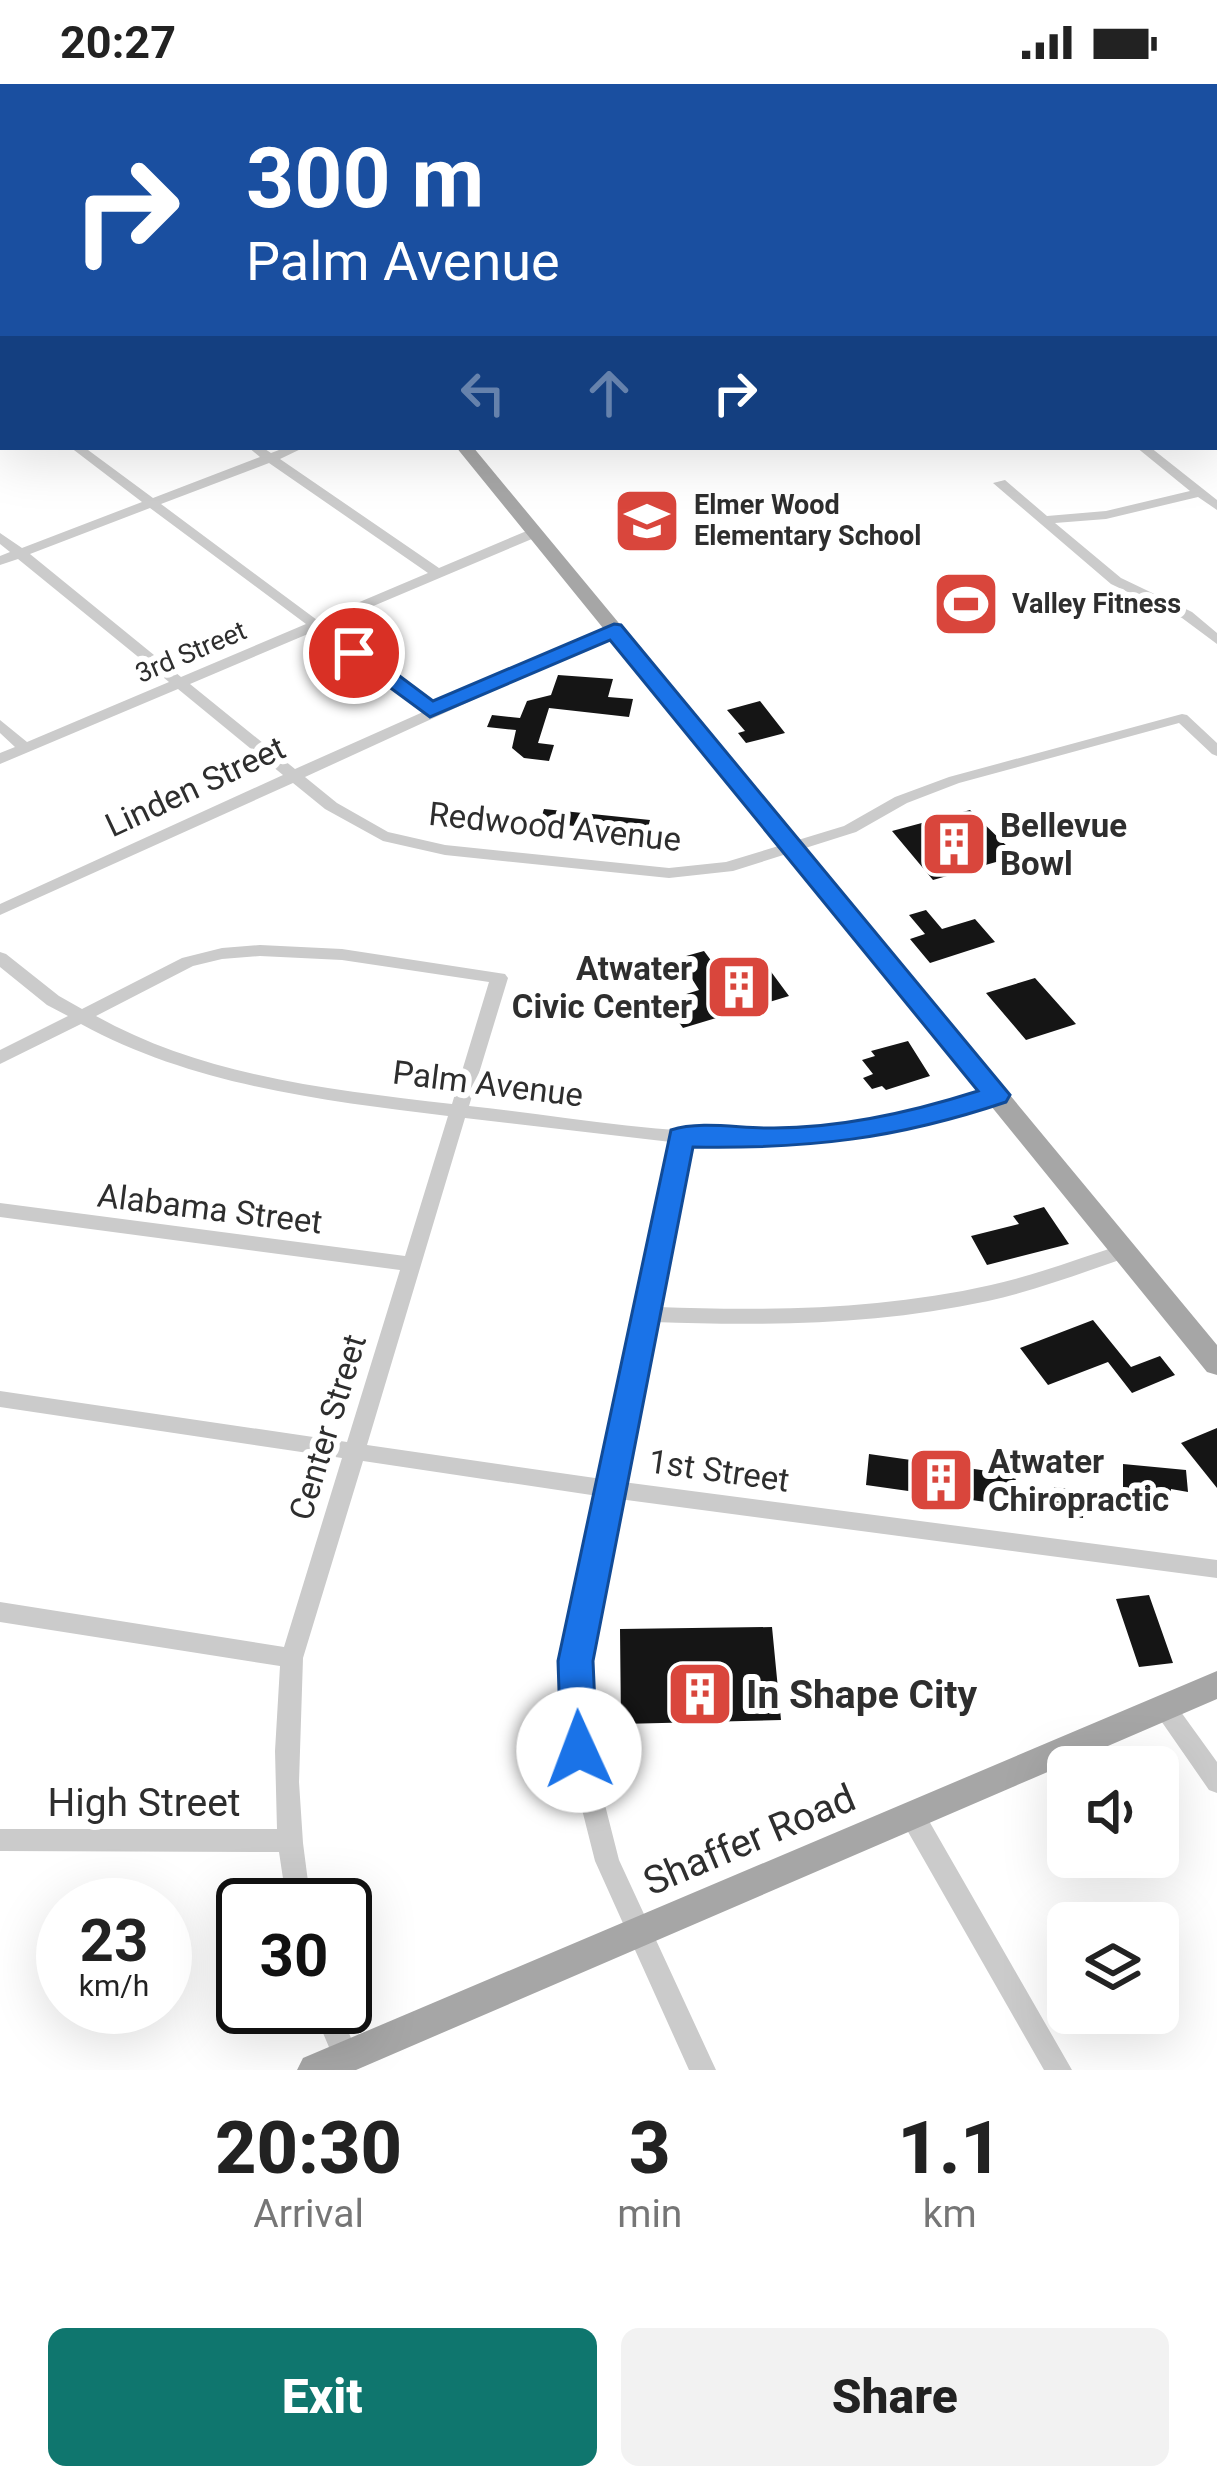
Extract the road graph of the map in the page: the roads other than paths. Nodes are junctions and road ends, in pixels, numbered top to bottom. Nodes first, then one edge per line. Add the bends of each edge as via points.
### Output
1 (80, 450) edge
2 (258, 450) edge
3 (291, 450) edge
4 (466, 450) edge
5 (1146, 450) edge
6 (270, 458) junction
7 (1000, 483) dead end
8 (1201, 493) junction
9 (151, 503) junction
10 (1217, 506) edge
11 (1042, 520) junction
12 (534, 533) junction
13 (0, 537) edge
14 (20, 553) junction
15 (0, 561) edge
16 (437, 574) junction
17 (316, 625) junction
18 (614, 630) junction
19 (1217, 640) edge
20 (180, 683) junction
21 (430, 710) junction
22 (0, 725) edge
23 (25, 748) junction
24 (1217, 751) edge
25 (0, 759) edge
26 (293, 774) junction
27 (793, 847) junction
28 (0, 910) edge
29 (0, 958) edge
30 (82, 1017) junction
31 (0, 1058) edge
32 (996, 1095) junction
33 (460, 1111) junction
34 (681, 1137) junction
35 (0, 1210) edge
36 (1124, 1251) junction
37 (412, 1264) junction
38 (647, 1314) junction
39 (1217, 1364) edge
40 (0, 1399) edge
41 (352, 1450) junction
42 (609, 1489) junction
43 (1217, 1569) edge
44 (0, 1612) edge
45 (292, 1658) junction
46 (1217, 1685) edge
47 (1165, 1708) junction
48 (1217, 1782) edge
49 (912, 1815) junction
50 (0, 1840) edge
51 (287, 1841) junction
52 (294, 1878) edge
53 (639, 1932) junction
54 (330, 2063) edge
55 (703, 2070) edge
56 (1059, 2070) edge

1 - 9 street
2 - 6 street
3 - 6 street
4 - 12 main road
5 - 8 street
6 - 9 street
6 - 16 street
7 - 11 street
8 - 10 street
8 - 11 street
9 - 14 street
9 - 17 street
11 - 19 street via 1116,581 1187,615
12 - 16 street, 3rd Street
12 - 18 main road
13 - 14 street, Redwood Avenue
14 - 15 street
14 - 20 street, Redwood Avenue
16 - 17 street, 3rd Street
17 - 20 street, 3rd Street
17 - 21 street
18 - 21 street, Linden Street
18 - 27 main road
20 - 23 street, 3rd Street
20 - 26 street, Redwood Avenue
21 - 26 street, Linden Street
22 - 23 street
23 - 25 street, 3rd Street
24 - 27 street, Redwood Avenue via 1182,718 954,779
26 - 27 street, Redwood Avenue via 383,836 446,850 669,873 728,867
26 - 28 street, Linden Street
27 - 32 main road
29 - 30 street, Palm Avenue
30 - 31 street
30 - 33 street, Palm Avenue via 230,1075
30 - 33 street, Center Street via 222,951 264,948 499,978
32 - 34 street, Palm Avenue via 871,1128
32 - 36 main road
33 - 34 street, Palm Avenue
33 - 37 street, Center Street
34 - 38 street
35 - 37 street, Alabama Street
36 - 38 street via 992,1293 866,1313
36 - 39 main road
37 - 41 street, Center Street
38 - 42 street
40 - 41 street, 1st Street
41 - 42 street, 1st Street
41 - 45 street, Center Street
42 - 43 street, 1st Street
42 - 53 street via 576,1661 579,1750 607,1862
44 - 45 street
45 - 51 street, Center Street
46 - 47 main road, Shaffer Road
47 - 48 street
47 - 49 main road, Shaffer Road
49 - 53 main road, Shaffer Road
49 - 56 street
50 - 51 street, High Street
51 - 52 street, Center Street
53 - 54 main road, Shaffer Road
53 - 55 street

